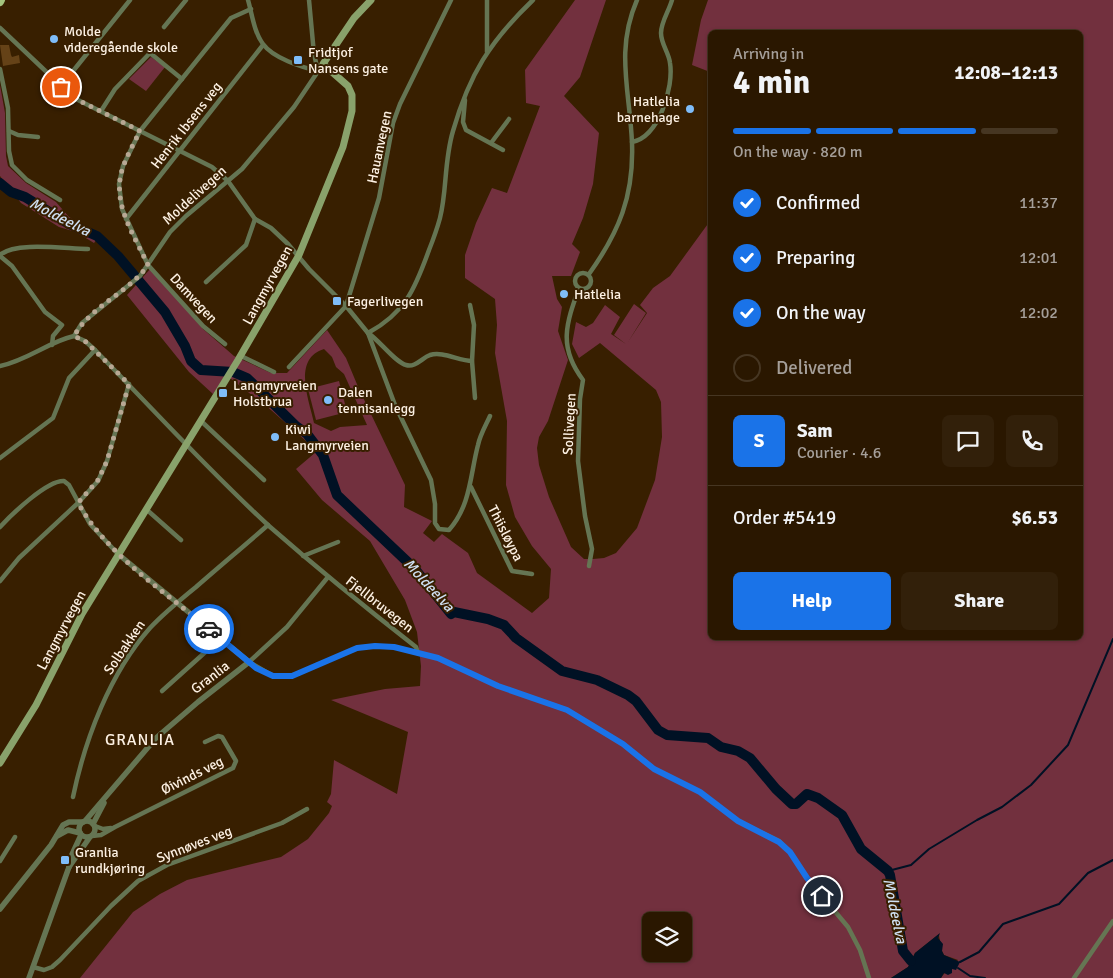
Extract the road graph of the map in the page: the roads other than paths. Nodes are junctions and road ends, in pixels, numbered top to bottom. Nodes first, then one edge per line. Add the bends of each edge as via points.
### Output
1 (130, 0) edge
2 (186, 0) edge
3 (248, 0) edge
4 (309, 0) edge
5 (371, 0) edge
6 (451, 0) edge
7 (487, 0) edge
8 (532, 0) edge
9 (637, 0) edge
10 (672, 0) edge
11 (251, 9) junction
12 (164, 27) dead end
13 (0, 28) edge
14 (263, 45) junction
15 (487, 52) junction
16 (323, 64) junction
17 (0, 69) edge
18 (318, 71) junction
19 (182, 79) junction
20 (61, 87) junction
21 (464, 99) junction
22 (49, 101) dead end
23 (100, 111) junction
24 (509, 119) dead end
25 (9, 131) junction
26 (140, 131) junction
27 (38, 137) dead end
28 (632, 142) junction
29 (490, 143) junction
30 (502, 150) dead end
31 (180, 151) junction
32 (228, 181) junction
33 (60, 200) dead end
34 (126, 219) junction
35 (255, 219) junction
36 (88, 249) dead end
37 (0, 255) edge
38 (298, 255) junction
39 (148, 265) junction
40 (589, 274) junction
41 (206, 282) dead end
42 (579, 288) junction
43 (470, 305) dead end
44 (346, 306) junction
45 (368, 333) junction
46 (74, 336) junction
47 (225, 344) dead end
48 (52, 345) junction
49 (95, 350) junction
50 (240, 358) junction
51 (472, 361) junction
52 (0, 366) edge
53 (289, 367) dead end
54 (274, 372) dead end
55 (129, 384) junction
56 (475, 398) dead end
57 (490, 416) dead end
58 (201, 421) junction
59 (186, 445) junction
60 (0, 458) edge
61 (264, 480) dead end
62 (471, 487) junction
63 (78, 503) junction
64 (146, 509) junction
65 (268, 525) junction
66 (0, 527) edge
67 (181, 540) dead end
68 (338, 542) dead end
69 (118, 554) junction
70 (303, 556) junction
71 (589, 566) dead end
72 (532, 574) dead end
73 (328, 577) junction
74 (0, 581) edge
75 (177, 603) junction
76 (221, 638) junction
77 (418, 653) junction
78 (249, 662) junction
79 (162, 691) dead end
80 (205, 742) dead end
81 (0, 763) edge
82 (73, 797) dead end
83 (108, 797) junction
84 (307, 809) dead end
85 (84, 822) junction
86 (94, 825) junction
87 (115, 827) junction
88 (80, 834) junction
89 (91, 836) junction
90 (14, 837) dead end
91 (56, 838) junction
92 (0, 861) edge
93 (69, 867) junction
94 (0, 909) edge
95 (1113, 921) edge
96 (33, 967) junction
97 (29, 978) edge
98 (869, 978) edge
99 (1074, 978) edge

1 - 20 street
2 - 12 street
3 - 11 street
4 - 18 street
5 - 16 main road, Moldelivegen via 354,18
6 - 44 street, Hauanvegen via 393,123 379,198
7 - 15 street
8 - 15 street
9 - 28 street, Sollivegen via 624,51
10 - 28 street via 661,30 670,66 664,105 652,127 639,140
11 - 14 street
11 - 19 street, Damvegen via 232,18
13 - 20 street
14 - 18 street via 291,63
14 - 31 street, Henrik Ibsens veg
15 - 21 street
16 - 18 street, Moldelivegen
16 - 38 main road, Langmyrvegen via 348,86 352,95 352,111 343,147
17 - 25 street
18 - 32 street, Moldelivegen via 261,147
19 - 23 street via 150,53 115,89
19 - 26 street, Damvegen
20 - 22 street
20 - 23 street via 74,98
21 - 29 street via 466,130
21 - 45 street via 449,146 440,217 422,271 412,294 397,314
23 - 26 street
24 - 29 street
25 - 27 street
25 - 33 street via 9,156 15,169
26 - 31 street
26 - 34 street, Damvegen via 119,184
28 - 40 street, Sollivegen via 630,189 625,210 611,241
29 - 30 street
31 - 32 street via 212,168
31 - 34 street, Henrik Ibsens veg
32 - 35 street
32 - 39 street, Moldelivegen via 170,232
34 - 39 street, Damvegen
35 - 38 street via 275,231
35 - 41 street via 243,248
36 - 37 street via 43,246 18,248
37 - 48 street via 12,266 45,312 62,325 53,336
38 - 44 street
38 - 50 main road, Langmyrvegen
39 - 46 street, Moldelivegen via 133,283 82,323
39 - 47 street, Damvegen via 203,326
40 - 42 street, Sollivegen via 590,285
40 - 42 street, Sollivegen via 582,272 576,277
42 - 71 street, Sollivegen via 570,314 566,343 567,352 583,380 578,461 592,549
43 - 51 street via 474,325
44 - 45 street
44 - 53 street
45 - 51 street via 406,366 436,354
45 - 62 street via 395,405 430,480 436,527 449,530 460,514
46 - 48 street, Moldelivegen
46 - 49 street, Fjellbruvegen
48 - 52 street, Moldelivegen
49 - 55 street, Fjellbruvegen
49 - 60 street via 69,378 53,418
50 - 54 street
50 - 58 main road, Langmyrvegen
51 - 56 street
55 - 59 street, Fjellbruvegen
55 - 63 street via 107,461 98,480
57 - 62 street via 478,443
58 - 59 main road, Langmyrvegen
58 - 61 street
59 - 64 main road, Langmyrvegen
59 - 65 street, Fjellbruvegen
62 - 72 street, Thiisløypa via 512,571
63 - 66 street via 69,485 60,481 29,500
63 - 69 street via 96,532
63 - 74 street via 19,558
64 - 67 street
64 - 69 main road, Langmyrvegen
65 - 70 street, Fjellbruvegen
65 - 75 street, Solbakken
68 - 70 street
69 - 75 street
69 - 81 main road, Langmyrvegen via 82,614 36,705
70 - 73 street, Fjellbruvegen
73 - 77 street, Fjellbruvegen via 416,647
73 - 78 street, Granlia via 287,627
75 - 76 street
75 - 82 street, Solbakken via 146,633 108,695 91,731
76 - 78 street
76 - 79 street
77 - 78 street via 394,647 357,648 292,676 273,676
77 - 98 street, Fjellbruvegen via 567,710 623,744 654,769 685,783 738,821 779,842 852,934
78 - 83 street, Granlia via 156,738
80 - 87 street, Øivinds veg via 222,737 236,761 233,768
83 - 85 street, Granlia
83 - 86 street, Granlia
84 - 96 street, Synnøves veg via 144,877 125,892 56,964 44,970
85 - 86 street
85 - 88 street, Granlia via 79,827
85 - 91 street via 66,823
86 - 87 street, Øivinds veg via 103,829
86 - 89 street, Granlia via 95,832
87 - 89 street, Øivinds veg via 101,835
88 - 89 street
88 - 91 street via 68,830
88 - 93 street, Granlia
89 - 93 street, Granlia
90 - 92 street
91 - 94 street
93 - 96 street, Granlia
95 - 99 street
96 - 97 street, Granlia

